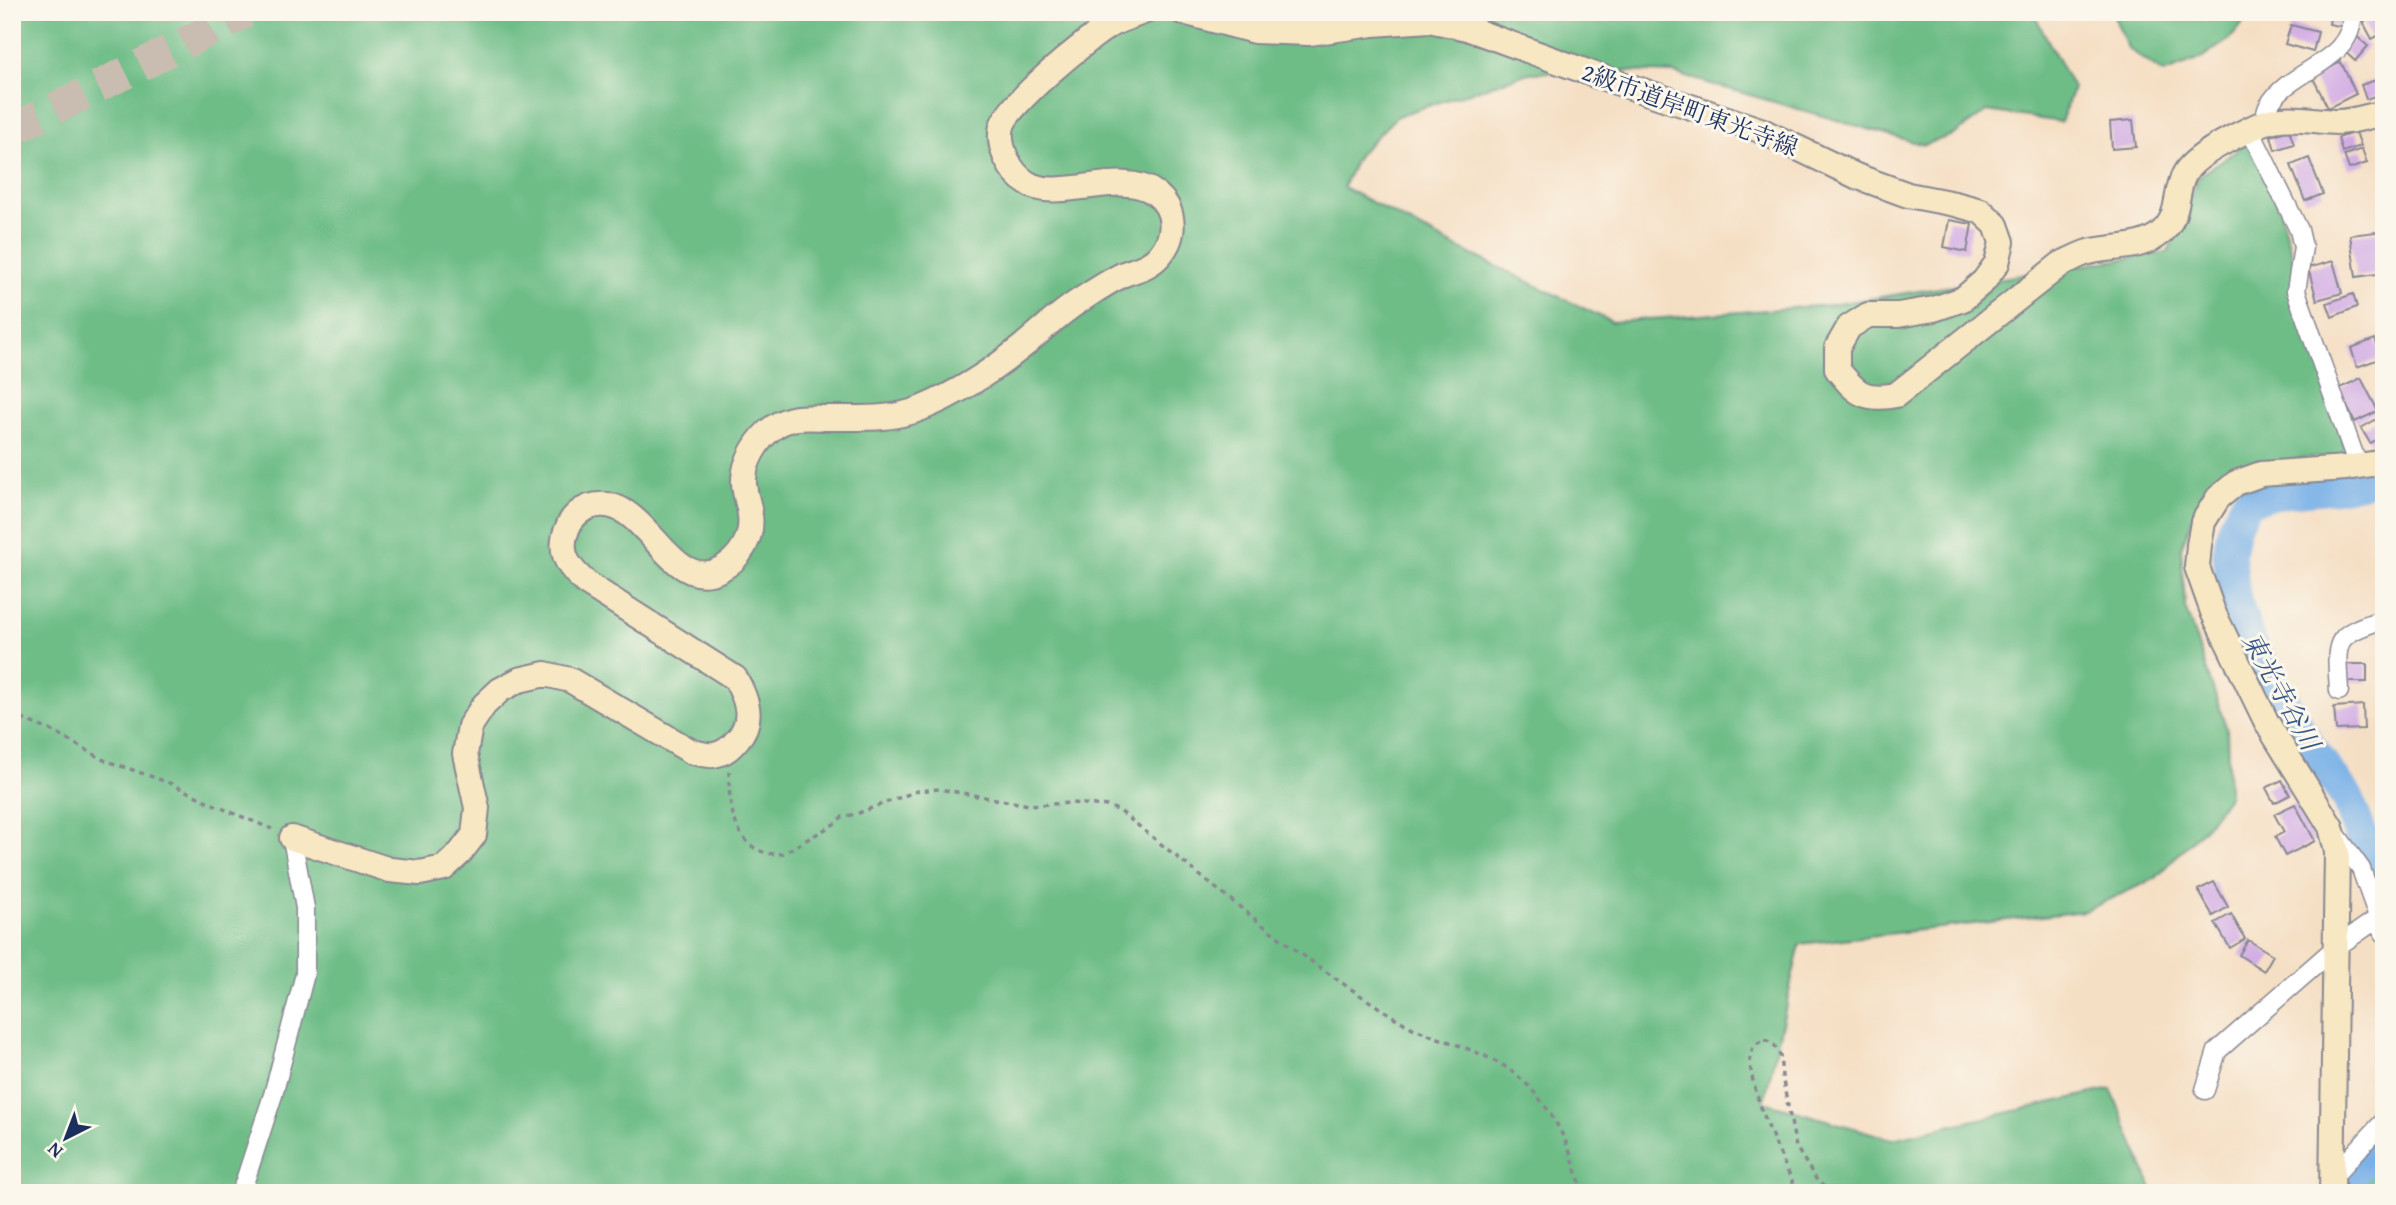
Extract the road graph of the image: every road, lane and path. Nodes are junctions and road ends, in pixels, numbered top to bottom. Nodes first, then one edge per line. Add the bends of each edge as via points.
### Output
1 (1143, 12) edge
2 (1183, 12) edge
3 (2352, 12) edge
4 (2384, 113) edge
5 (2257, 127) junction
6 (2384, 462) edge
7 (2358, 466) junction
8 (2384, 619) edge
9 (2339, 691) dead end
10 (12, 715) edge
11 (721, 752) junction
12 (2331, 827) junction
13 (292, 838) junction
14 (2382, 921) edge
15 (2336, 948) junction
16 (2205, 1090) dead end
17 (2384, 1121) edge
18 (2332, 1186) edge
19 (241, 1193) edge
20 (1583, 1193) edge
21 (1798, 1193) edge
22 (1833, 1193) edge

1 - 11 street via 1090,39 1016,104 1002,125 1002,149 1027,184 1045,189 1136,183 1153,192 1167,204 1173,220 1169,241 1158,257 1076,302 968,385 919,410 885,418 794,417 774,427 749,458 743,482 751,518 746,546 719,570 702,573 687,569 628,512 612,505 580,510 570,522 564,556 574,573 735,678 745,696 745,732
2 - 5 street, 2級市道岸町東光寺線 via 1254,31 1310,33 1429,20 1467,28 1760,130 1856,176 1908,195 1981,211 1996,225 2002,242 1997,263 1984,281 1963,299 1934,309 1868,315 1849,327 1838,348 1837,369 1853,390 1877,399 1896,395 2060,264 2086,253 2132,246 2163,231 2175,213 2184,174 2200,156
3 - 5 street via 2350,33 2338,50 2283,89
4 - 5 street via 2340,122 2289,118
5 - 7 street via 2299,230 2303,247 2296,291
6 - 7 street
7 - 12 street via 2262,474 2236,483 2218,498 2203,522 2197,567 2267,723
8 - 9 street via 2343,637 2337,649
10 - 13 path via 50,730 104,761 167,782
11 - 13 street via 692,752 570,680 545,674 500,690 470,726 465,754 477,808 474,835 444,868 420,873 390,870
11 - 20 path via 737,829 753,847 773,854 782,854 842,817 917,791 939,789 1029,805 1072,803 1120,811 1274,933 1382,1010 1517,1075 1540,1097 1559,1126
12 - 14 street via 2361,869
12 - 15 street via 2337,852
13 - 19 street via 305,908 305,974
14 - 15 street
15 - 16 street via 2217,1051
15 - 18 street
17 - 18 street
21 - 22 path via 1756,1094 1750,1060 1752,1050 1765,1039 1780,1055 1796,1147 1818,1182

